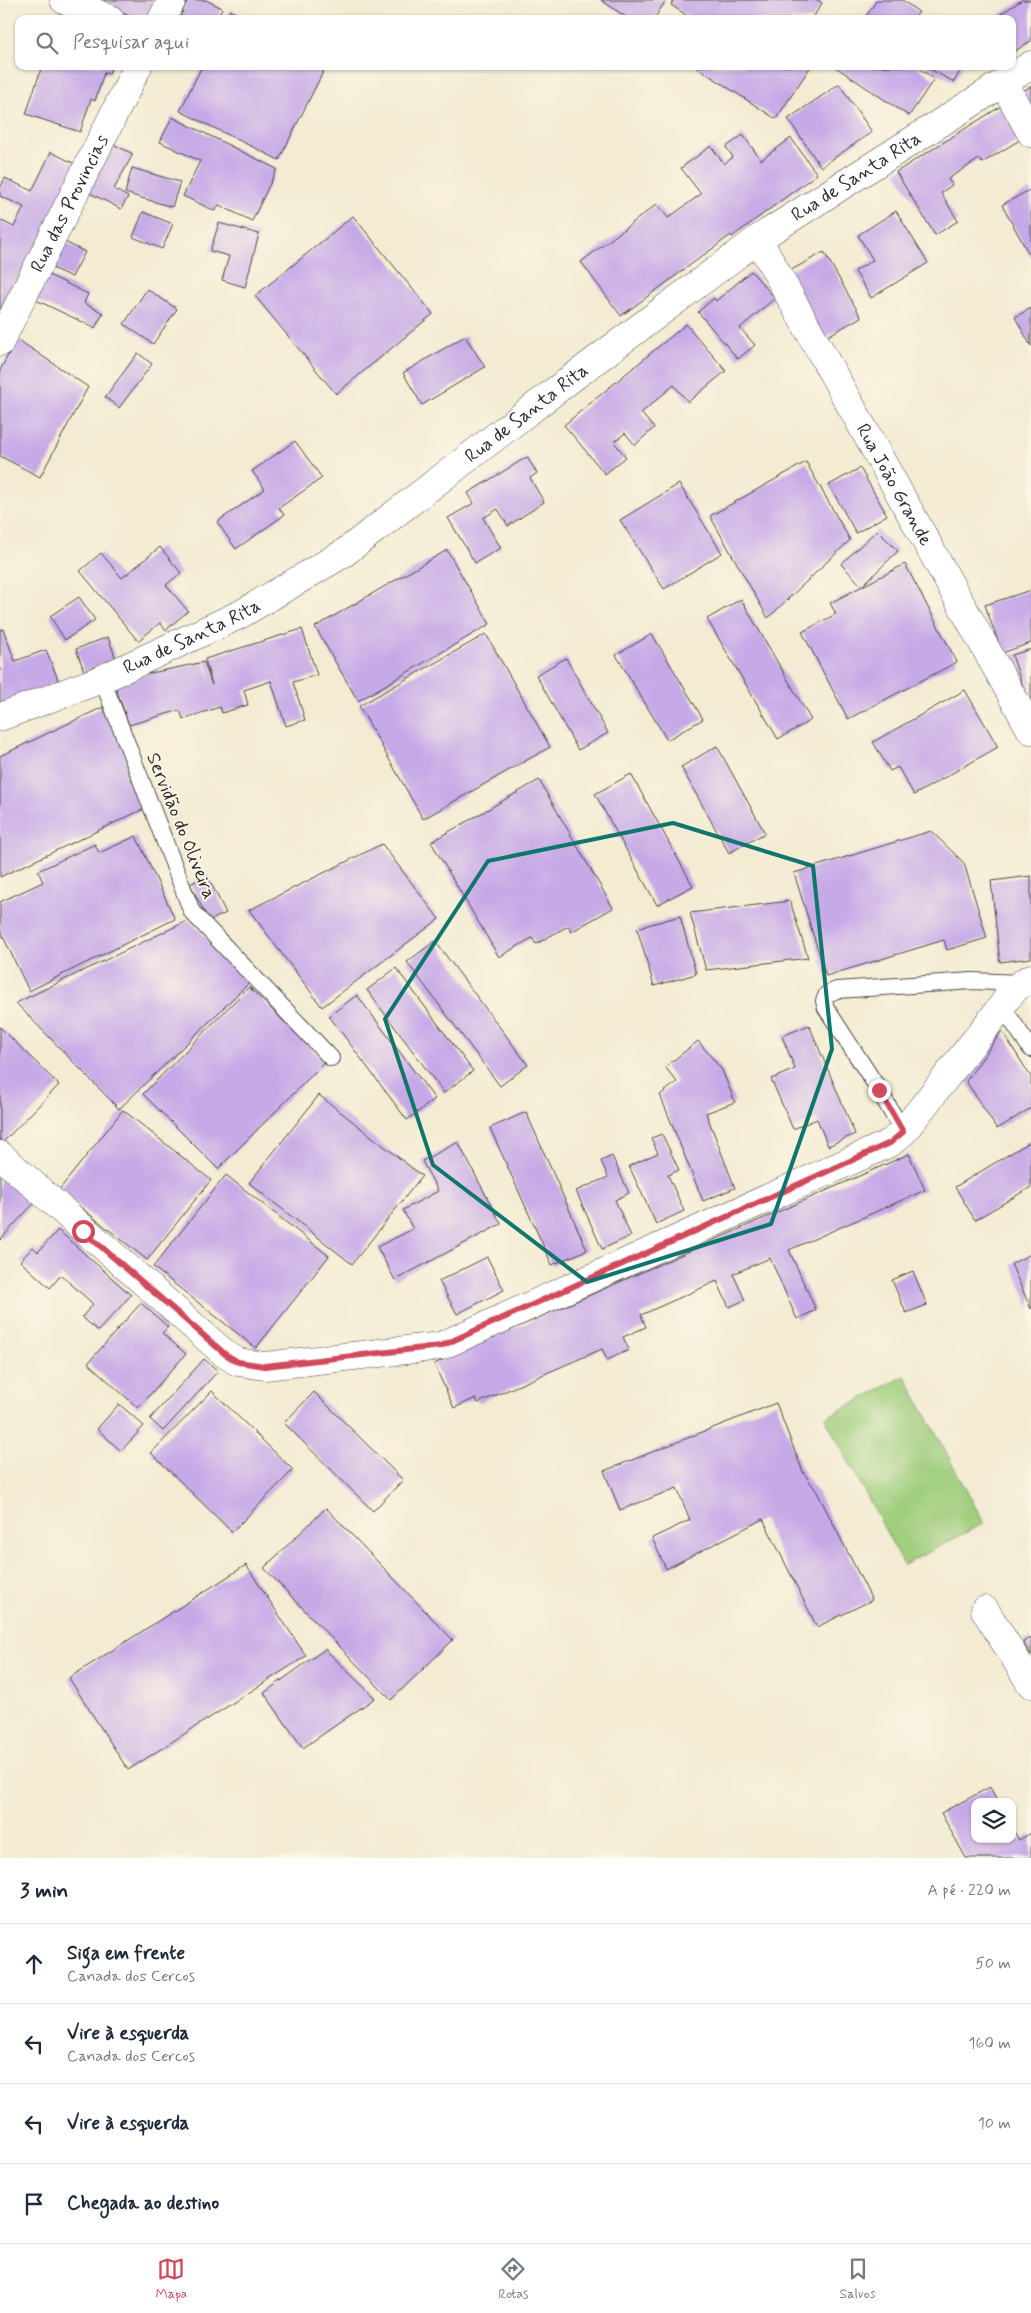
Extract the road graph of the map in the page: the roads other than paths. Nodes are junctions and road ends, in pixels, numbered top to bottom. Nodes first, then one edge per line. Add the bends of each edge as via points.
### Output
1 (64, 0) edge
2 (172, 0) edge
3 (100, 15) edge
4 (164, 15) edge
5 (1031, 65) edge
6 (136, 70) edge
7 (1004, 84) junction
8 (1031, 133) edge
9 (758, 239) junction
10 (0, 342) edge
11 (102, 679) junction
12 (0, 717) edge
13 (1031, 730) edge
14 (1026, 981) edge
15 (1002, 1006) junction
16 (1031, 1048) edge
17 (330, 1058) dead end
18 (897, 1138) junction
19 (0, 1155) edge
20 (985, 1610) dead end
21 (1031, 1684) edge

1 - 3 street
2 - 4 street
5 - 7 street, Rua de Santa Rita
6 - 10 street, Rua das Provincias
7 - 8 street
7 - 9 street, Rua de Santa Rita
9 - 11 street, Rua de Santa Rita via 344,553 242,614
9 - 13 street, Rua João Grande
11 - 12 street, Rua de Santa Rita
11 - 17 lane, Servidão do Oliveira via 192,912
14 - 15 street via 1011,992
14 - 18 lane via 972,981 837,990 827,994 826,1008 879,1090
15 - 16 lane
15 - 18 street
18 - 19 street via 441,1346 265,1366 238,1362 225,1354
20 - 21 street

